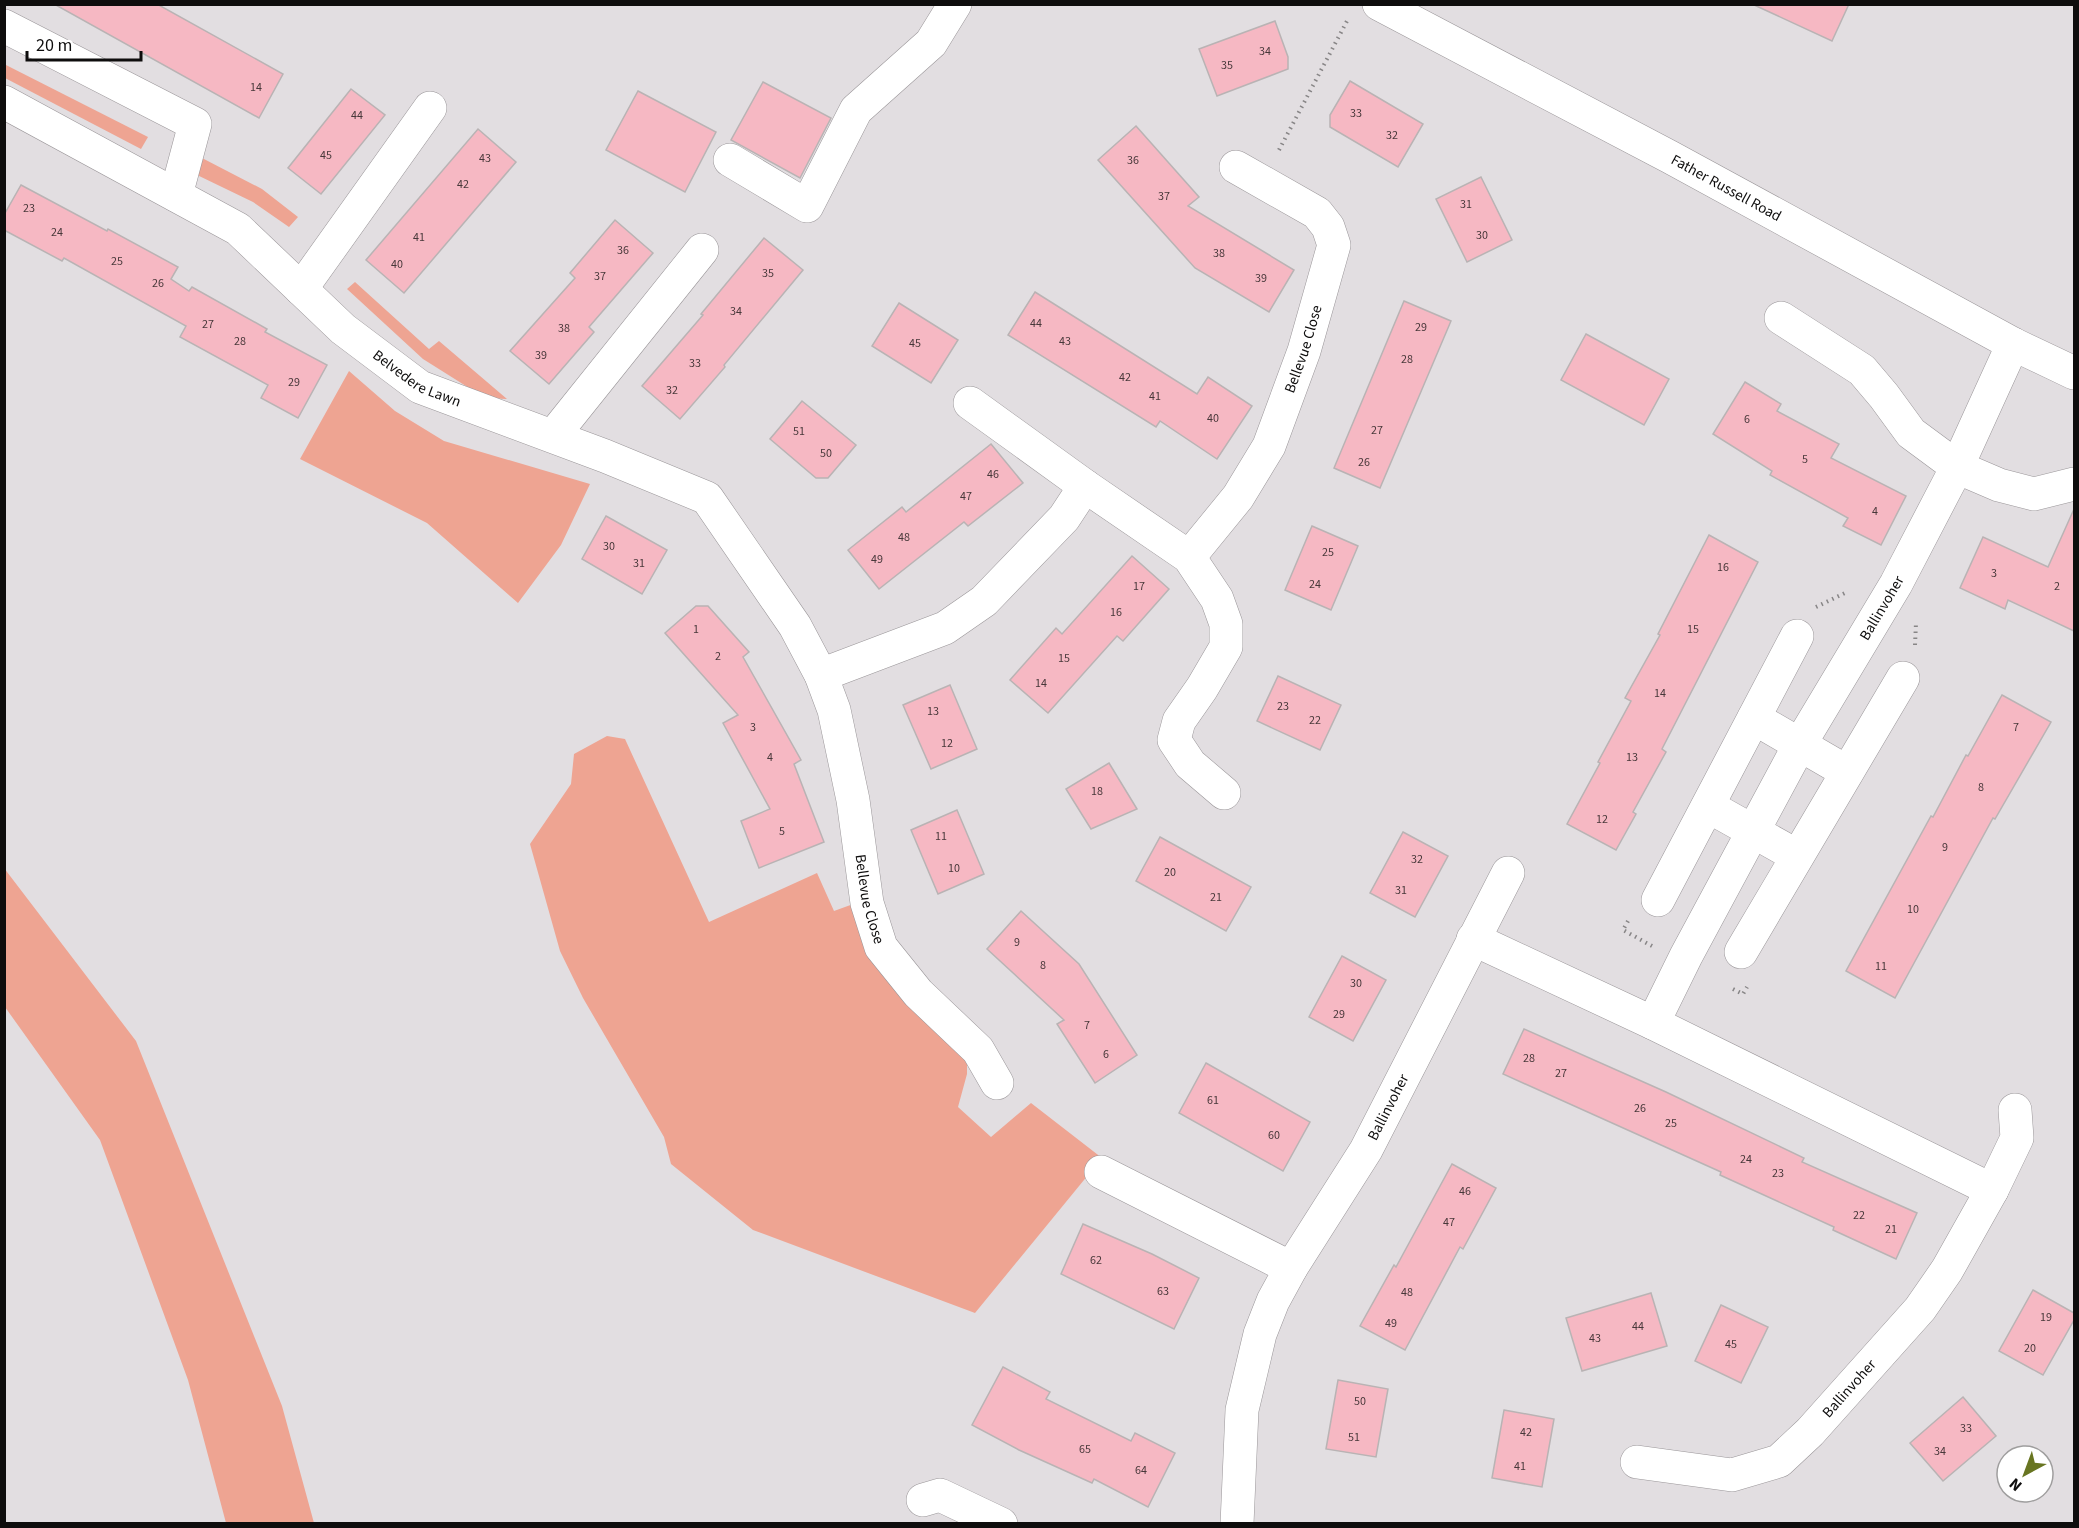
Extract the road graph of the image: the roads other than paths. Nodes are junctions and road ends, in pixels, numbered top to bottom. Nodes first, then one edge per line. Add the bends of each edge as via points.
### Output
1 (955, 4) edge
2 (1365, 10) edge
3 (4, 26) edge
4 (4, 102) edge
5 (430, 108) dead end
6 (730, 160) dead end
7 (1249, 174) road end
8 (177, 195) junction
9 (702, 250) dead end
10 (301, 289) junction
11 (1781, 318) dead end
12 (2013, 344) junction
13 (2074, 373) edge
14 (970, 403) dead end
15 (553, 436) junction
16 (1957, 467) junction
17 (2074, 484) edge
18 (1085, 486) junction
19 (707, 498) joint
20 (1189, 557) junction
21 (1797, 636) road end
22 (821, 675) junction
23 (1903, 678) dead end
24 (1754, 718) junction
25 (1800, 744) junction
26 (1847, 772) junction
27 (1224, 793) dead end
28 (1708, 806) junction
29 (1754, 831) junction
30 (1797, 856) junction
31 (1508, 873) dead end
32 (1658, 900) dead end
33 (1473, 939) junction
34 (1741, 952) dead end
35 (1653, 1023) junction
36 (997, 1083) dead end
37 (2015, 1110) dead end
38 (1101, 1172) dead end
39 (1992, 1190) junction
40 (1291, 1268) junction
41 (1636, 1462) dead end
42 (923, 1500) dead end
43 (1000, 1524) edge
44 (1237, 1524) edge

1 - 6 street via 931,42 856,110 807,206
2 - 12 street, Father Russell Road via 1670,157
3 - 8 street via 195,124
4 - 8 street, Belvedere Lawn
5 - 10 street
7 - 20 street, Bellevue Close via 1317,213 1328,227 1334,245 1304,351 1269,446 1238,497
8 - 10 street, Belvedere Lawn via 238,229
9 - 15 street
10 - 15 street, Belvedere Lawn via 343,329 420,387
11 - 16 street via 1862,370 1911,433
12 - 13 street, Father Russell Road
12 - 16 street, Ballinvoher
14 - 18 street
15 - 19 street, Belvedere Lawn
16 - 17 street via 1999,485 2034,494
16 - 25 street, Ballinvoher via 1896,584
18 - 20 street
18 - 22 street via 1065,518 984,601 945,628
19 - 22 street, Bellevue Close via 795,626
20 - 27 street via 1217,599 1226,624 1226,647 1179,721 1174,740 1190,764
21 - 24 street
22 - 36 street, Bellevue Close via 834,710 853,800 867,903 882,947 918,993 978,1050
23 - 26 street
24 - 25 street
24 - 28 street
25 - 26 street
25 - 29 street, Ballinvoher
26 - 30 street
28 - 29 street
28 - 32 street
29 - 30 street
29 - 35 street, Ballinvoher
30 - 34 street
31 - 33 street, Ballinvoher
33 - 35 street
33 - 40 street, Ballinvoher via 1366,1150
35 - 39 street
37 - 39 street, Ballinvoher via 2017,1138
38 - 40 street
39 - 41 street, Ballinvoher via 1920,1309 1810,1432 1779,1461 1732,1475
40 - 44 street, Ballinvoher via 1260,1334 1242,1410
42 - 43 street via 940,1495

